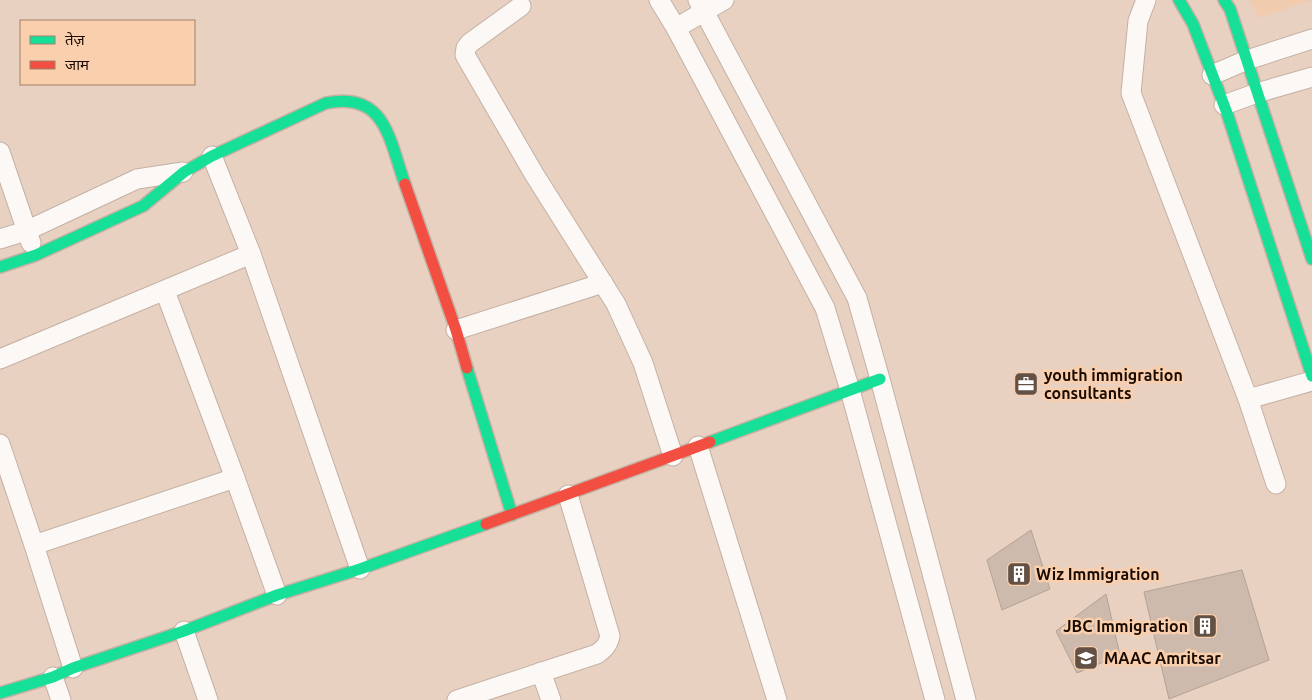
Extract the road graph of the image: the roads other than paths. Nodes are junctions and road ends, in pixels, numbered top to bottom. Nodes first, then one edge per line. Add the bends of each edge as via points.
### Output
1 (659, 0) edge
2 (724, 0) edge
3 (1146, 0) edge
4 (1179, 0) edge
5 (1224, 0) edge
6 (521, 6) dead end
7 (702, 6) edge
8 (676, 28) junction
9 (1312, 39) edge
10 (1247, 60) junction
11 (1212, 75) junction
12 (1312, 76) edge
13 (1257, 93) junction
14 (1224, 105) junction
15 (0, 152) edge
16 (212, 156) junction
17 (184, 172) junction
18 (26, 231) junction
19 (0, 239) edge
20 (251, 254) junction
21 (36, 255) junction
22 (1312, 259) edge
23 (0, 266) edge
24 (603, 284) junction
25 (165, 291) junction
26 (456, 330) junction
27 (0, 359) edge
28 (1312, 376) edge
29 (880, 379) junction
30 (1312, 381) edge
31 (850, 390) junction
32 (1248, 399) junction
33 (0, 444) edge
34 (698, 446) junction
35 (673, 456) junction
36 (235, 478) junction
37 (1276, 484) dead end
38 (568, 495) junction
39 (512, 515) junction
40 (34, 545) junction
41 (360, 569) junction
42 (277, 595) junction
43 (184, 631) junction
44 (73, 668) junction
45 (541, 672) junction
46 (53, 677) junction
47 (0, 693) edge
48 (60, 700) edge
49 (208, 700) edge
50 (456, 700) edge
51 (551, 700) edge
52 (777, 700) edge
53 (935, 700) edge
54 (966, 700) edge

1 - 8 street
2 - 7 street
3 - 32 street via 1138,21 1130,93
4 - 11 street via 1193,24
5 - 10 street
6 - 24 street via 470,43 466,55 534,174
7 - 8 street
7 - 29 street via 856,298
8 - 31 street via 825,308
9 - 10 street
10 - 11 street
10 - 13 street
11 - 14 street
12 - 13 street
13 - 14 street
13 - 22 street
14 - 28 street
15 - 18 street
16 - 17 street
16 - 20 street
16 - 26 street via 326,103 354,102 370,107 384,124
17 - 18 street via 137,179
17 - 21 street via 143,206
18 - 19 street
18 - 21 street
20 - 25 street
20 - 41 street
21 - 23 street
24 - 26 street
24 - 35 street via 616,304 643,363
25 - 27 street
25 - 36 street
26 - 39 street
29 - 31 street
29 - 54 street
30 - 32 street
31 - 34 street
31 - 53 street
32 - 37 street
33 - 40 street
34 - 35 street
34 - 52 street
35 - 38 street
36 - 40 street
36 - 42 street
38 - 39 street
38 - 45 street via 610,636 605,648 597,654
39 - 41 street
40 - 44 street
41 - 42 street
42 - 43 street
43 - 44 street
43 - 49 street
44 - 46 street
45 - 50 street
45 - 51 street
46 - 47 street
46 - 48 street

